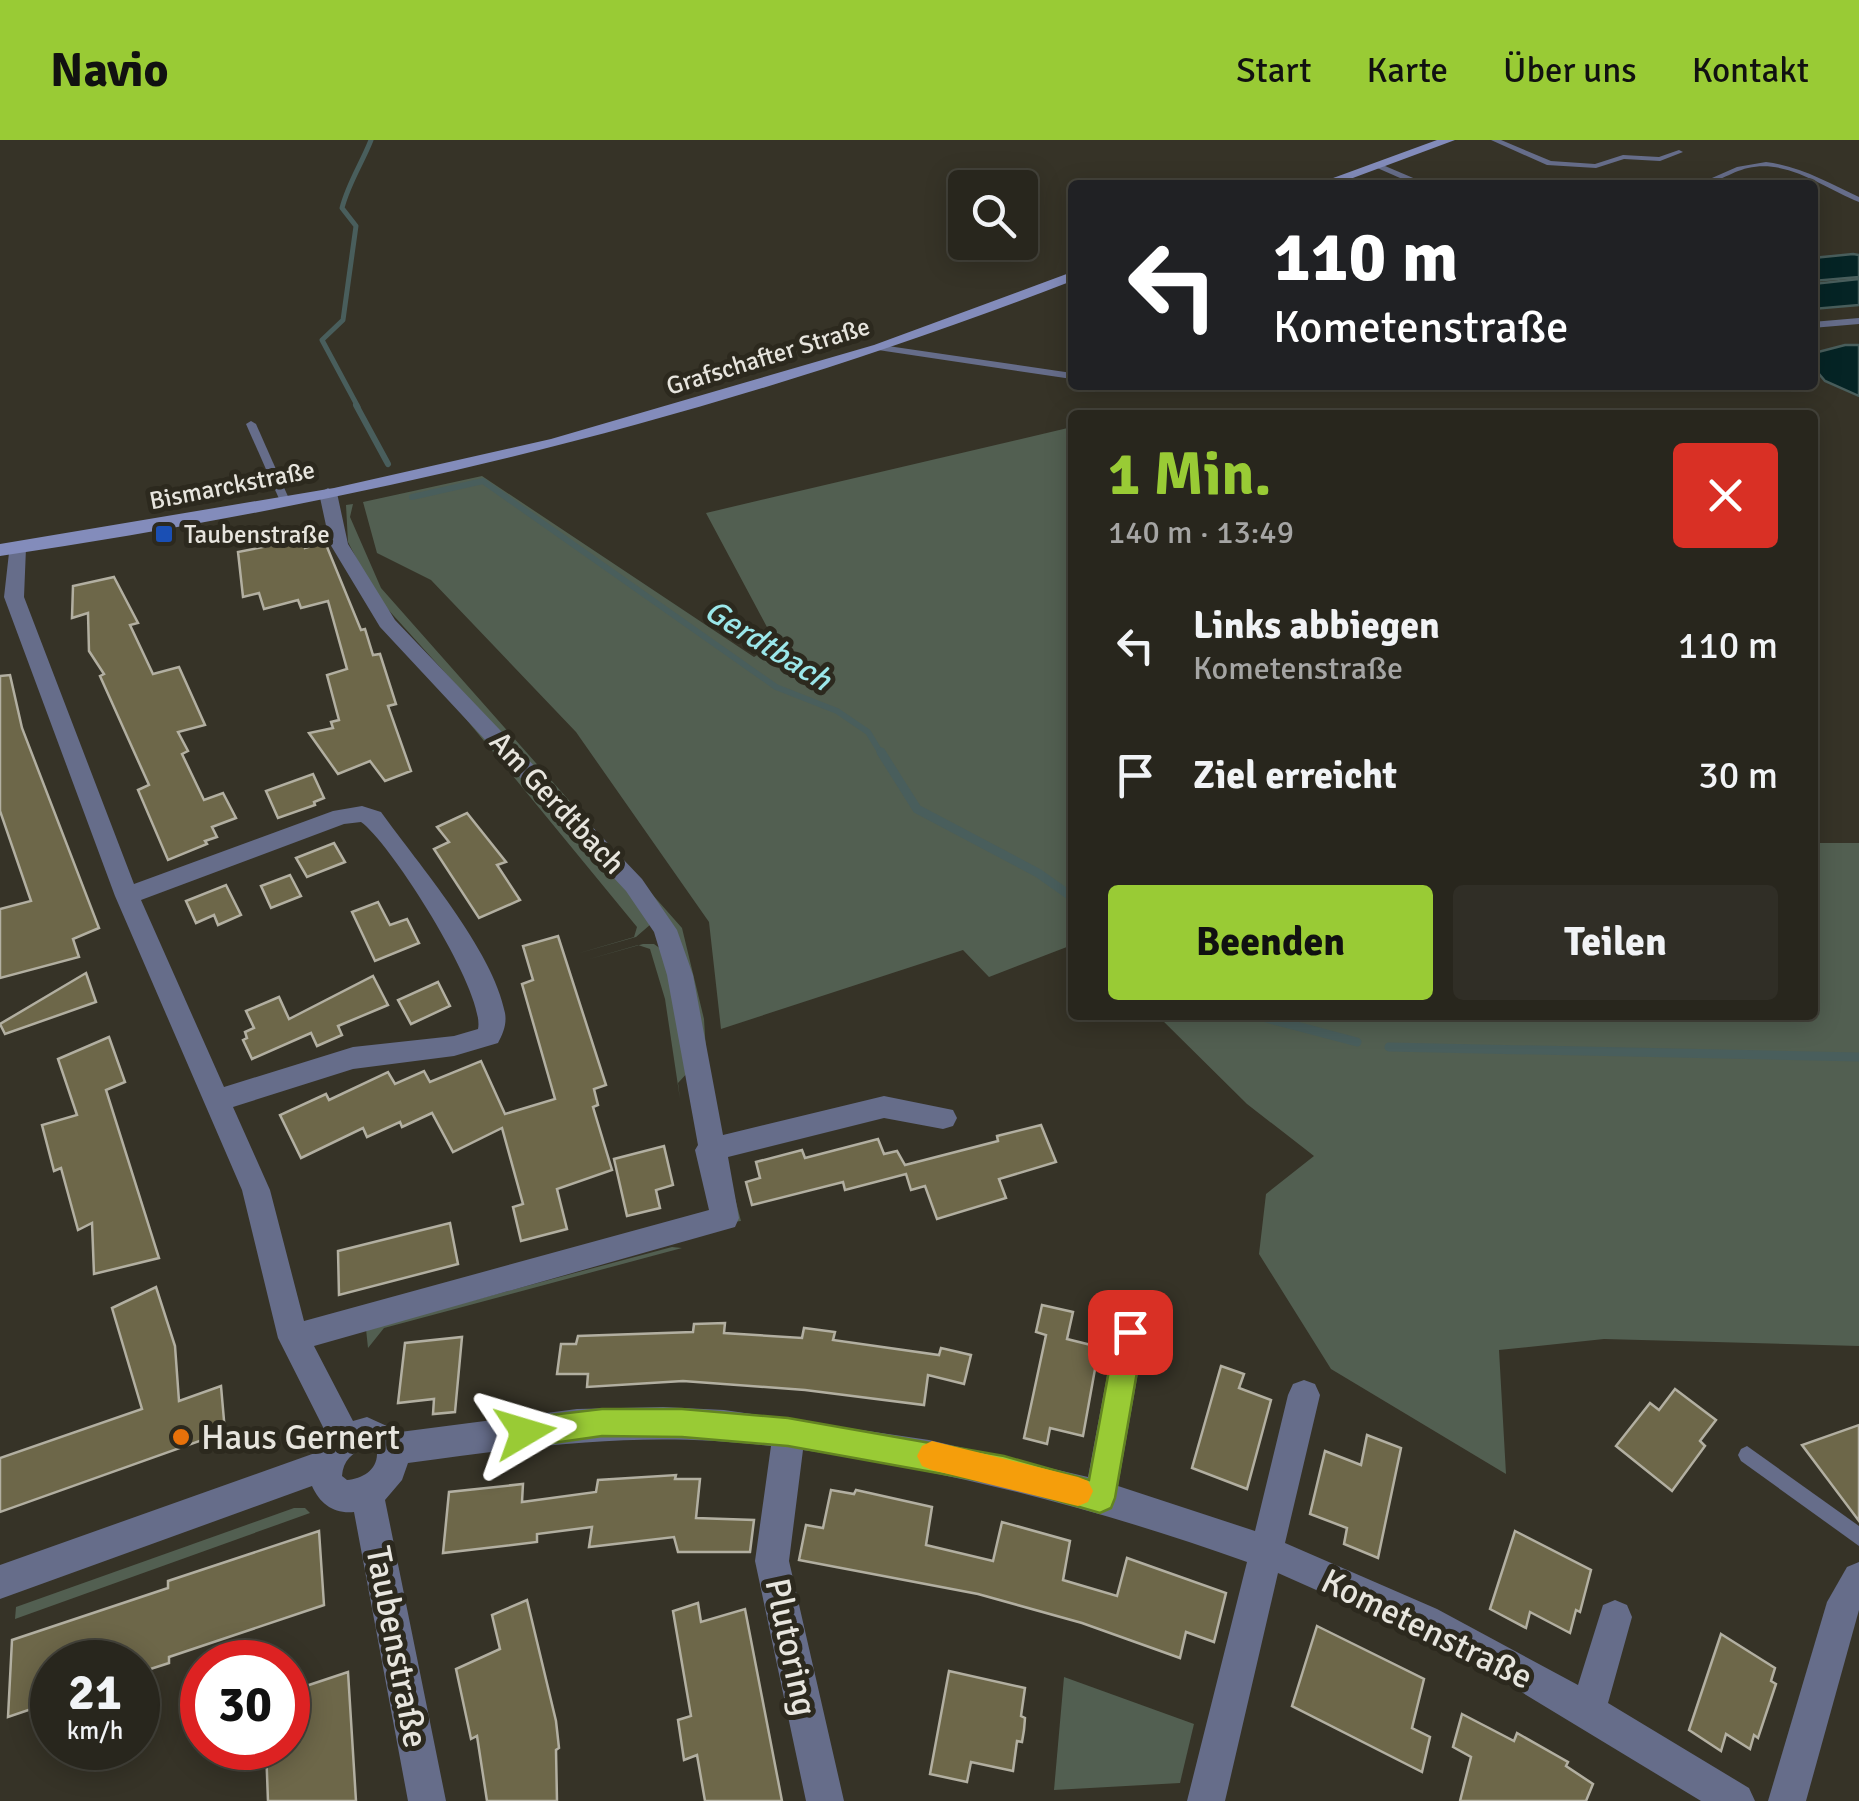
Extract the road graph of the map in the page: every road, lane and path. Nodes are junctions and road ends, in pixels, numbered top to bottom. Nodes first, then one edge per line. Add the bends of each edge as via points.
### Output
1 (1449, 140) edge
2 (1495, 140) edge
3 (1679, 152) dead end
4 (1378, 165) junction
5 (1335, 180) edge
6 (1411, 180) edge
7 (1712, 180) edge
8 (1815, 180) edge
9 (1818, 181) edge
10 (1859, 200) edge
11 (1068, 278) edge
12 (1859, 321) edge
13 (1818, 324) edge
14 (881, 348) junction
15 (1068, 375) edge
16 (251, 424) dead end
17 (471, 463) joint
18 (328, 493) junction
19 (285, 501) junction
20 (8, 549) edge
21 (127, 896) junction
22 (219, 1100) junction
23 (943, 1118) dead end
24 (709, 1150) junction
25 (1130, 1332) dead end
26 (294, 1338) junction
27 (1304, 1395) dead end
28 (788, 1432) junction
29 (392, 1450) junction
30 (336, 1452) junction
31 (1747, 1456) dead end
32 (367, 1494) junction
33 (1100, 1498) junction
34 (1859, 1537) edge
35 (1264, 1552) junction
36 (1859, 1579) edge
37 (0, 1582) edge
38 (1615, 1617) dead end
39 (1588, 1712) junction
40 (427, 1801) edge
41 (826, 1801) edge
42 (1206, 1801) edge
43 (1736, 1801) edge
44 (1787, 1801) edge

1 - 4 main road
2 - 3 lane via 1550,162 1596,166
4 - 5 main road
4 - 6 lane
7 - 8 lane via 1764,164
9 - 10 lane
11 - 14 main road, Grafschafter Straße
12 - 13 lane
14 - 15 lane
14 - 17 main road, Grafschafter Straße via 661,415
16 - 19 lane
17 - 18 main road, Bismarckstraße
18 - 19 main road, Bismarckstraße
18 - 24 street, Am Gerdtbach via 339,544 388,623 634,886 665,930 691,1026
19 - 20 main road, Bismarckstraße
20 - 21 street via 14,597
21 - 22 street
21 - 22 street via 362,814 373,818 425,891 483,986 494,1017 489,1036 353,1058
22 - 26 street via 256,1190
23 - 24 street via 884,1107
24 - 26 street, Am Gerdtbach via 725,1218
25 - 33 street
26 - 30 street
27 - 35 street
28 - 29 street, Kometenstraße via 602,1422
28 - 33 street, Kometenstraße via 929,1455
28 - 41 street, Plutoring via 772,1561
29 - 30 street via 376,1434 356,1434
29 - 32 street via 390,1473
30 - 32 street via 325,1476 333,1492
30 - 37 street
31 - 34 lane
32 - 40 street, Taubenstraße
33 - 35 street, Kometenstraße
35 - 39 street, Kometenstraße via 1394,1607
35 - 42 street
36 - 44 street via 1844,1602
38 - 39 street
39 - 43 street, Kometenstraße

